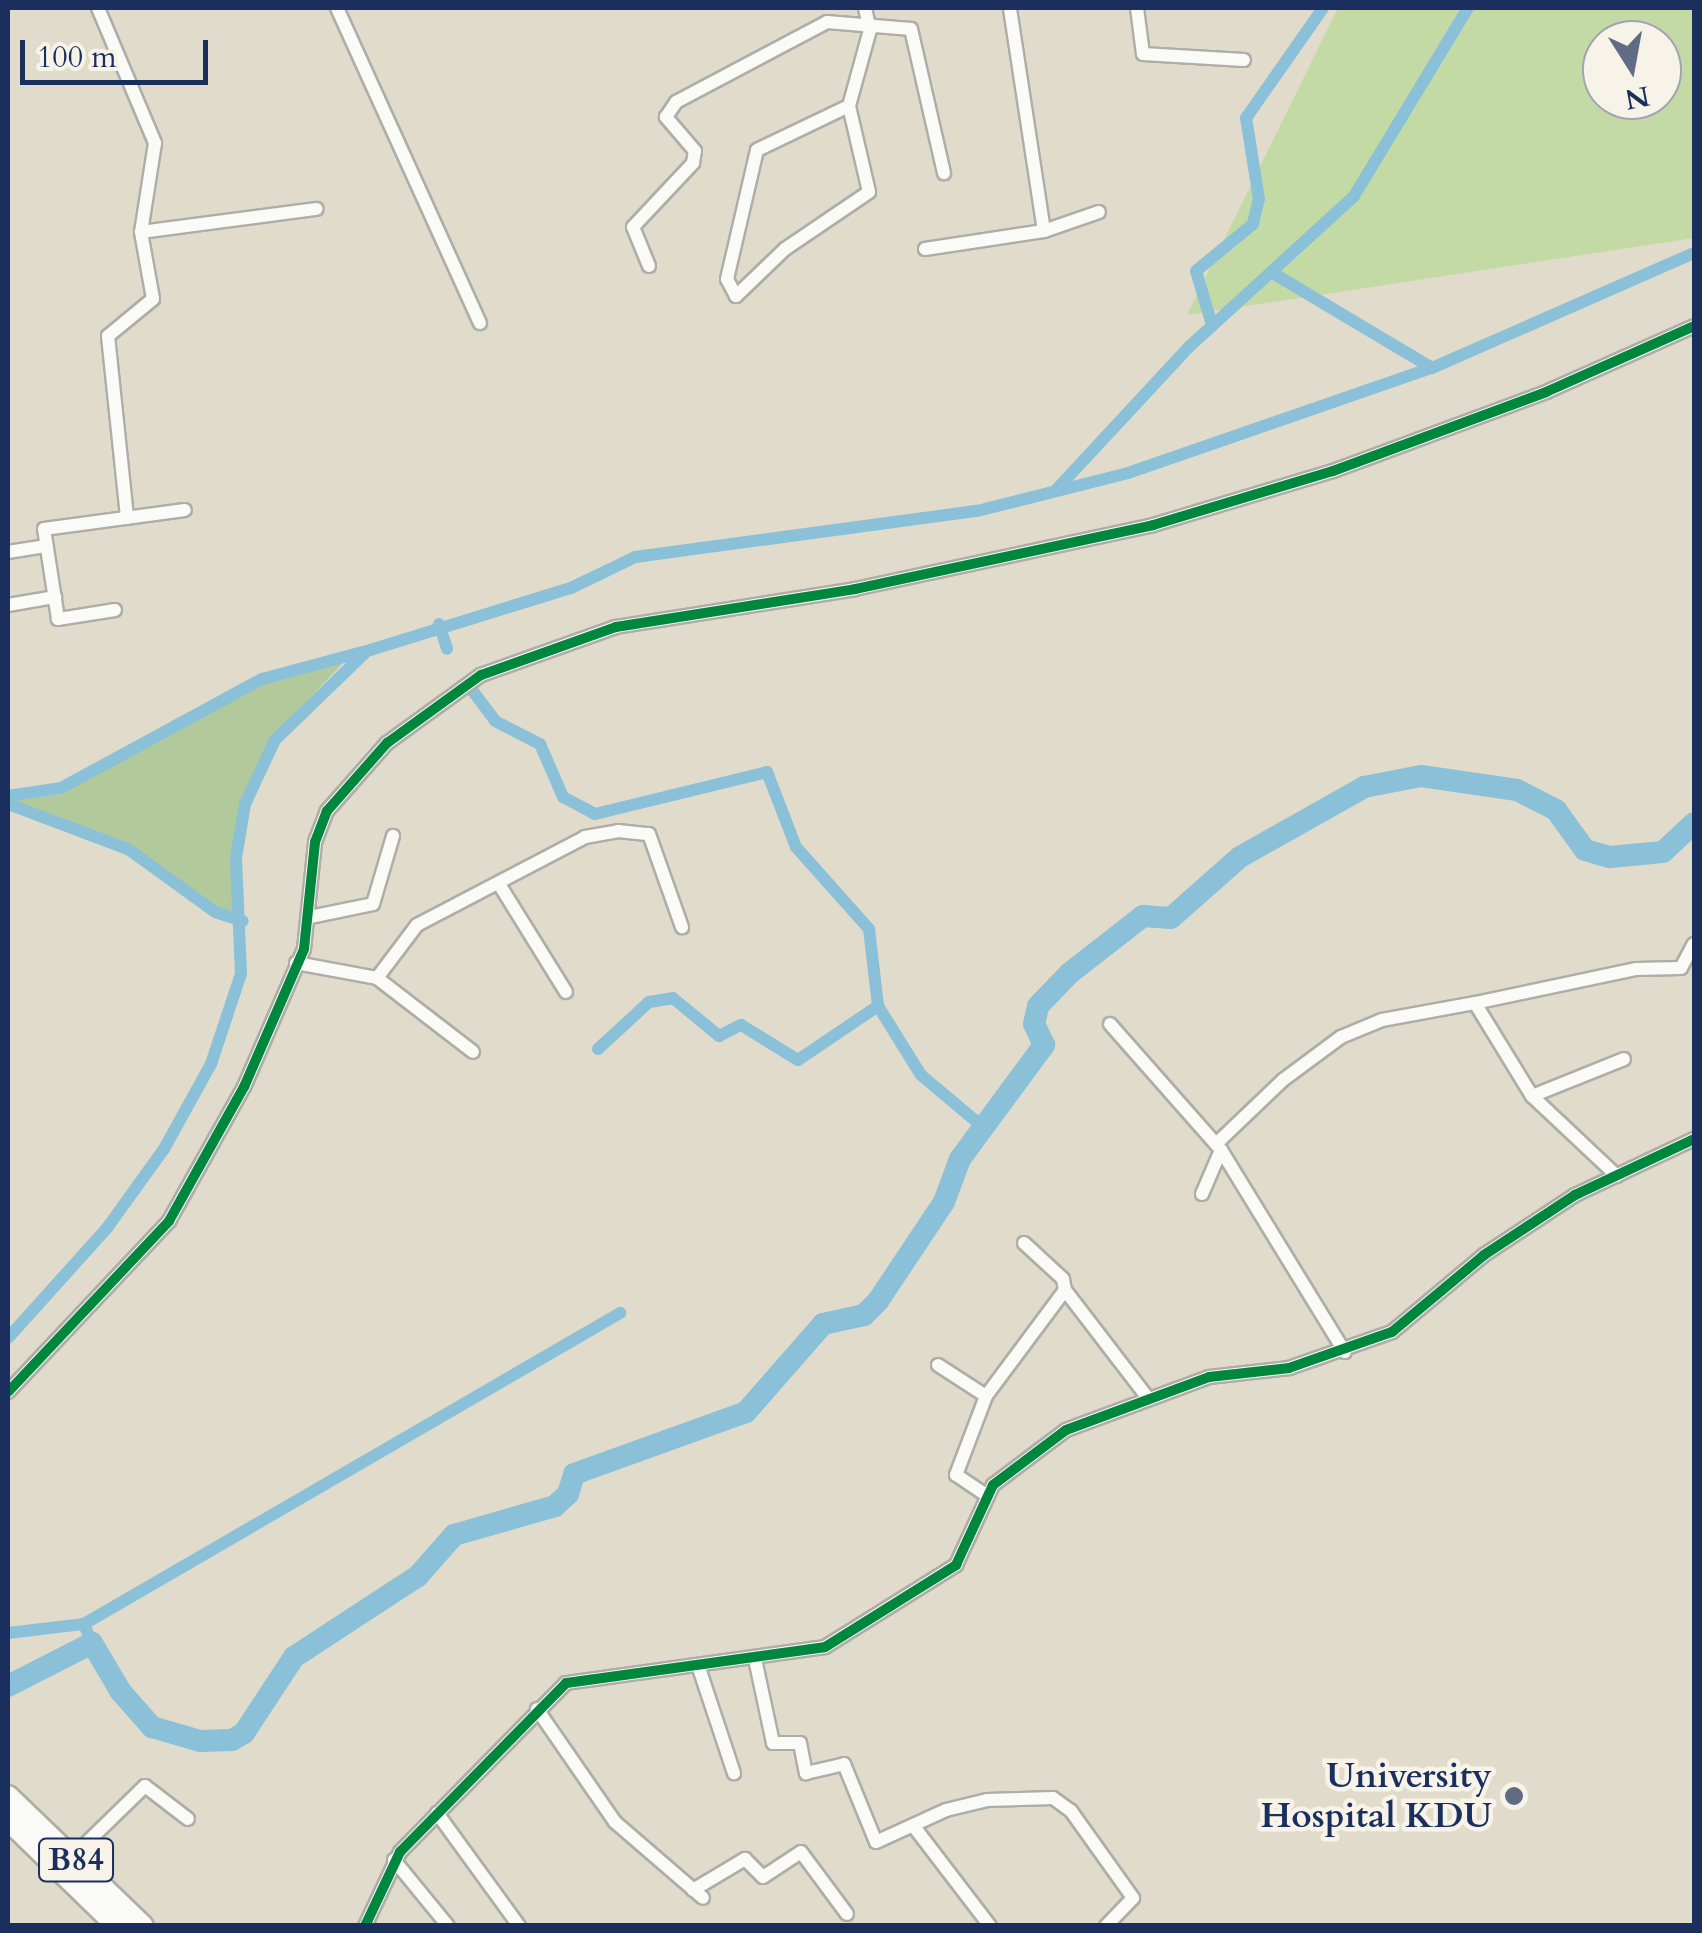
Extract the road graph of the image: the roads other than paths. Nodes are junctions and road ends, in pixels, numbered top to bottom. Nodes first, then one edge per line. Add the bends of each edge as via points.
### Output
1 (98, 8) edge
2 (337, 8) edge
3 (866, 8) edge
4 (1010, 8) edge
5 (1137, 8) edge
6 (870, 30) junction
7 (1244, 60) dead end
8 (849, 106) junction
9 (944, 174) dead end
10 (316, 209) dead end
11 (1099, 212) dead end
12 (141, 232) junction
13 (1044, 232) junction
14 (925, 249) dead end
15 (650, 266) dead end
16 (480, 323) dead end
17 (1694, 326) edge
18 (186, 510) dead end
19 (127, 518) junction
20 (46, 546) junction
21 (8, 552) edge
22 (55, 597) junction
23 (8, 604) edge
24 (115, 610) dead end
25 (393, 836) dead end
26 (499, 884) junction
27 (310, 917) junction
28 (682, 928) dead end
29 (1694, 944) edge
30 (296, 963) junction
31 (376, 978) junction
32 (566, 992) dead end
33 (1474, 1003) junction
34 (1110, 1024) dead end
35 (474, 1052) dead end
36 (1624, 1059) dead end
37 (1532, 1096) junction
38 (1694, 1139) edge
39 (1218, 1147) junction
40 (1617, 1176) junction
41 (1202, 1194) dead end
42 (1024, 1243) dead end
43 (1065, 1290) junction
44 (1345, 1352) junction
45 (938, 1366) dead end
46 (8, 1392) edge
47 (986, 1396) junction
48 (1148, 1398) junction
49 (986, 1495) junction
50 (755, 1659) junction
51 (699, 1668) junction
52 (538, 1709) junction
53 (734, 1772) dead end
54 (8, 1796) edge
55 (437, 1813) junction
56 (188, 1819) dead end
57 (8, 1820) edge
58 (915, 1828) junction
59 (72, 1857) junction
60 (394, 1860) junction
61 (847, 1914) dead end
62 (117, 1926) edge
63 (143, 1926) edge
64 (365, 1926) edge
65 (448, 1926) edge
66 (519, 1926) edge
67 (990, 1926) edge
68 (1106, 1926) edge

1 - 12 street via 155,144
2 - 16 street
3 - 6 street
4 - 13 street
5 - 7 street via 1143,54
6 - 8 street
6 - 9 street via 911,29
6 - 15 street via 827,22 676,102 666,117 694,151 693,163 633,227
8 - 8 street via 757,150 727,279 736,296 785,250 870,192
10 - 12 street
11 - 13 street
12 - 19 street via 153,299 108,336
13 - 14 street
17 - 27 street via 1546,392 1333,470 1153,525 888,583 616,627 481,675 387,743 327,811 315,842
18 - 19 street
19 - 20 street via 44,529
20 - 21 street
20 - 22 street
22 - 23 street
22 - 24 street via 58,620
25 - 27 street via 374,904
26 - 28 street via 585,837 648,834
26 - 31 street via 416,925
26 - 32 street
27 - 30 street
29 - 33 street via 1681,968 1636,969
30 - 31 street
30 - 46 street via 244,1087 170,1221
31 - 35 street
33 - 37 street
33 - 39 street via 1382,1020 1340,1037 1283,1080
34 - 39 street
36 - 37 street
37 - 40 street
38 - 40 street
39 - 41 street
39 - 44 street
40 - 44 street via 1484,1256 1392,1332
42 - 43 street via 1063,1279
43 - 47 street
43 - 48 street
44 - 48 street via 1289,1368 1208,1377
45 - 47 street
47 - 49 street via 956,1475
48 - 49 street via 1066,1430 1012,1467
49 - 50 street via 962,1558 946,1572 890,1600 824,1647
50 - 51 street
50 - 58 street via 772,1743 800,1743 806,1773 844,1764 876,1842
51 - 52 street via 578,1679
51 - 53 street
52 - 55 street
52 - 61 street via 616,1822 698,1894 745,1859 763,1878 801,1852
54 - 59 main road, B84
55 - 60 street
55 - 66 street
56 - 59 street via 144,1786
57 - 62 main road, B84
58 - 67 street
58 - 68 street via 946,1810 986,1800 1053,1798 1070,1811 1133,1898
59 - 63 main road, B84
60 - 64 street
60 - 65 street

